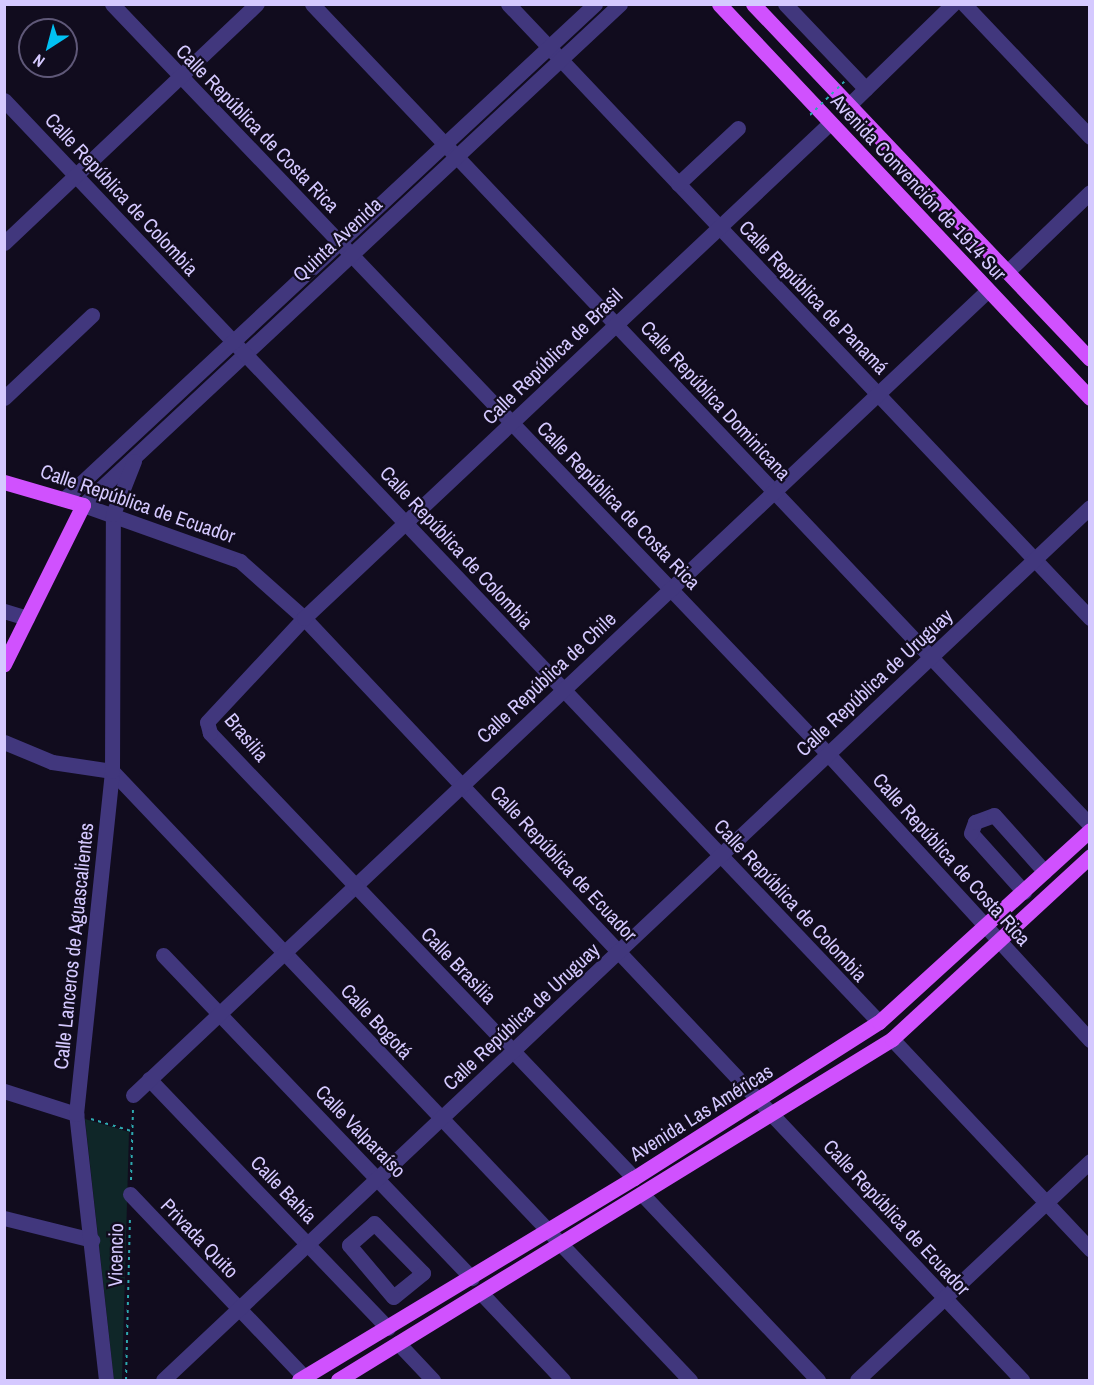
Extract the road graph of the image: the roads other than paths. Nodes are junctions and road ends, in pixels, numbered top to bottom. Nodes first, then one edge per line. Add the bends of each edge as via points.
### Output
1 (112, 4) edge
2 (257, 4) edge
3 (312, 4) edge
4 (508, 4) edge
5 (595, 4) edge
6 (620, 4) edge
7 (719, 4) edge
8 (753, 4) edge
9 (785, 4) edge
10 (953, 4) edge
11 (964, 4) edge
12 (549, 48) junction
13 (560, 60) junction
14 (182, 78) junction
15 (866, 89) junction
16 (4, 100) edge
17 (850, 105) junction
18 (829, 124) junction
19 (738, 128) dead end
20 (1089, 137) edge
21 (445, 144) junction
22 (456, 157) junction
23 (78, 177) junction
24 (678, 184) junction
25 (1089, 192) edge
26 (719, 227) junction
27 (4, 243) edge
28 (339, 243) junction
29 (351, 255) junction
30 (1007, 272) junction
31 (987, 291) junction
32 (92, 315) dead end
33 (616, 325) junction
34 (233, 342) junction
35 (245, 354) junction
36 (1089, 359) edge
37 (878, 394) junction
38 (4, 398) edge
39 (1089, 398) edge
40 (512, 424) junction
41 (135, 457) junction
42 (4, 482) edge
43 (774, 492) junction
44 (64, 499) junction
45 (83, 505) junction
46 (1089, 507) edge
47 (113, 514) junction
48 (406, 524) junction
49 (1035, 560) junction
50 (671, 590) junction
51 (4, 611) edge
52 (27, 618) junction
53 (304, 618) junction
54 (1089, 618) edge
55 (931, 657) junction
56 (4, 664) edge
57 (563, 690) junction
58 (4, 742) edge
59 (828, 754) junction
60 (112, 771) junction
61 (462, 785) junction
62 (1089, 825) edge
63 (1089, 830) edge
64 (721, 856) junction
65 (1089, 856) edge
66 (1045, 872) junction
67 (354, 884) junction
68 (1024, 892) junction
69 (986, 927) junction
70 (998, 941) junction
71 (619, 952) junction
72 (284, 953) junction
73 (163, 955) dead end
74 (219, 1015) junction
75 (879, 1022) junction
76 (892, 1039) junction
77 (1089, 1040) edge
78 (514, 1052) junction
79 (149, 1079) junction
80 (4, 1091) edge
81 (134, 1095) road end
82 (759, 1101) junction
83 (771, 1113) junction
84 (76, 1114) junction
85 (442, 1120) junction
86 (1089, 1161) edge
87 (634, 1179) junction
88 (378, 1180) junction
89 (130, 1194) road end
90 (642, 1194) junction
91 (1046, 1202) junction
92 (4, 1218) edge
93 (547, 1230) junction
94 (92, 1240) junction
95 (560, 1244) junction
96 (309, 1245) junction
97 (1089, 1249) edge
98 (472, 1278) junction
99 (409, 1285) junction
100 (482, 1294) junction
101 (945, 1298) junction
102 (426, 1306) junction
103 (240, 1310) junction
104 (388, 1328) junction
105 (399, 1343) junction
106 (554, 1378) edge
107 (301, 1379) edge
108 (106, 1380) edge
109 (166, 1380) edge
110 (338, 1380) edge
111 (433, 1380) edge
112 (690, 1380) edge
113 (818, 1380) edge
114 (857, 1380) edge
115 (1022, 1380) edge

1 - 14 street, Calle República de Costa Rica
2 - 14 street
3 - 21 street, Calle República Dominicana
4 - 12 street, Calle República de Panamá
5 - 12 street, Quinta Avenida
6 - 13 street, Quinta Avenida
7 - 18 main road, Avenida Convención de 1914 Sur
8 - 17 main road, Avenida Convención de 1914 Sur
9 - 15 street
10 - 15 street
11 - 20 street
12 - 13 street, Calle República de Panamá
12 - 21 street, Quinta Avenida
13 - 22 street, Quinta Avenida
13 - 24 street, Calle República de Panamá
14 - 23 street
14 - 28 street, Calle República de Costa Rica
15 - 17 street
16 - 23 street, Calle República de Colombia
17 - 30 main road, Avenida Convención de 1914 Sur
18 - 26 street, Calle República de Brasil
18 - 31 main road, Avenida Convención de 1914 Sur
19 - 24 street
21 - 22 street, Calle República Dominicana
21 - 28 street, Quinta Avenida
22 - 29 street, Quinta Avenida
22 - 33 street, Calle República Dominicana
23 - 27 street
23 - 34 street, Calle República de Colombia
24 - 26 street, Calle República de Panamá
25 - 30 street
26 - 33 street, Calle República de Brasil
26 - 37 street, Calle República de Panamá
28 - 29 street, Calle República de Costa Rica
28 - 34 street, Quinta Avenida
29 - 35 street, Quinta Avenida
29 - 40 street, Calle República de Costa Rica
30 - 36 main road, Avenida Convención de 1914 Sur
31 - 37 street, Calle República de Chile
31 - 39 main road, Avenida Convención de 1914 Sur
32 - 38 street
33 - 40 street, Calle República de Brasil
33 - 43 street, Calle República Dominicana
34 - 35 street, Calle República de Colombia
34 - 44 street, Quinta Avenida
35 - 41 street, Quinta Avenida
35 - 48 street, Calle República de Colombia
37 - 43 street, Calle República de Chile
37 - 49 street, Calle República de Panamá
40 - 48 street, Calle República de Brasil
40 - 50 street, Calle República de Costa Rica
41 - 45 street, Quinta Avenida
41 - 47 street
42 - 44 main road, Calle República de Ecuador
43 - 50 street, Calle República de Chile
43 - 55 street, Calle República Dominicana
44 - 45 main road, Calle República de Ecuador
45 - 47 street, Calle República de Ecuador
45 - 52 main road
46 - 49 street, Calle República de Uruguay
47 - 53 street, Calle República de Ecuador via 240,561
47 - 60 street, Calle Lanceros de Aguascalientes
48 - 53 street, Calle República de Brasil
48 - 57 street, Calle República de Colombia
49 - 54 street, Calle República de Panamá
49 - 55 street, Calle República de Uruguay
50 - 57 street, Calle República de Chile
50 - 59 street, Calle República de Costa Rica
51 - 52 street
52 - 56 main road
53 - 61 street, Calle República de Ecuador
53 - 67 street, Brasilia via 207,722 210,733
55 - 59 street, Calle República de Uruguay
55 - 62 street, Calle República Dominicana
57 - 61 street, Calle República de Chile
57 - 64 street, Calle República de Colombia
58 - 60 street via 52,762
59 - 64 street, Calle República de Uruguay
59 - 69 street, Calle República de Costa Rica
60 - 72 street, Calle Bogotá
60 - 84 street, Calle Lanceros de Aguascalientes
61 - 67 street, Calle República de Chile
61 - 71 street, Calle República de Ecuador
63 - 66 main road, Avenida Las Américas
64 - 71 street, Calle República de Uruguay
64 - 75 street, Calle República de Colombia
65 - 70 main road, Avenida Las Américas
66 - 68 main road, Avenida Las Américas
66 - 68 street via 994,815 975,822 971,833
67 - 72 street, Calle República de Chile
67 - 78 street, Calle Brasilia
68 - 69 main road, Avenida Las Américas
69 - 70 street, Calle República de Costa Rica
69 - 75 main road, Avenida Las Américas
70 - 76 main road, Avenida Las Américas
70 - 77 street, Calle República de Costa Rica
71 - 78 street, Calle República de Uruguay
71 - 82 street, Calle República de Ecuador
72 - 74 street, Calle República de Chile
72 - 85 street, Calle Bogotá
73 - 74 street, Calle Valparaíso
74 - 79 street, Calle República de Chile
74 - 88 street, Calle Valparaíso
75 - 82 main road, Avenida Las Américas
76 - 83 main road, Avenida Las Américas
76 - 91 street
78 - 85 street, Calle República de Uruguay
78 - 87 street, Calle Brasilia
79 - 81 street, Calle República de Chile
79 - 96 street, Calle Bahía
80 - 84 street
82 - 83 street, Calle República de Ecuador
82 - 87 main road, Avenida Las Américas
83 - 90 main road, Avenida Las Américas
83 - 101 street, Calle República de Ecuador
84 - 94 street, Calle Lanceros de Aguascalientes
85 - 88 street, Calle República de Uruguay
85 - 93 street, Calle Bogotá
86 - 91 street
87 - 93 main road, Avenida Las Américas
88 - 96 street, Calle República de Uruguay
88 - 98 street, Calle Valparaíso
89 - 103 street, Privada Quito
90 - 95 main road, Avenida Las Américas
90 - 113 street
91 - 97 street
91 - 101 street
92 - 94 street
93 - 95 street, Calle Bogotá
93 - 98 main road, Avenida Las Américas
94 - 108 street, Calle Lanceros de Aguascalientes
95 - 100 main road, Avenida Las Américas
95 - 112 street, Calle Bogotá
96 - 103 street, Calle República de Uruguay
96 - 104 street, Calle Bahía
98 - 102 main road, Avenida Las Américas
99 - 99 street via 423,1273 374,1223 349,1245 393,1297
99 - 102 street
100 - 105 main road, Avenida Las Américas
100 - 106 street
101 - 114 street
101 - 115 street, Calle República de Ecuador
102 - 104 main road, Avenida Las Américas
103 - 107 street, Privada Quito
103 - 109 street, Calle República de Uruguay
104 - 107 main road, Avenida Las Américas
105 - 110 main road, Avenida Las Américas
105 - 111 street

